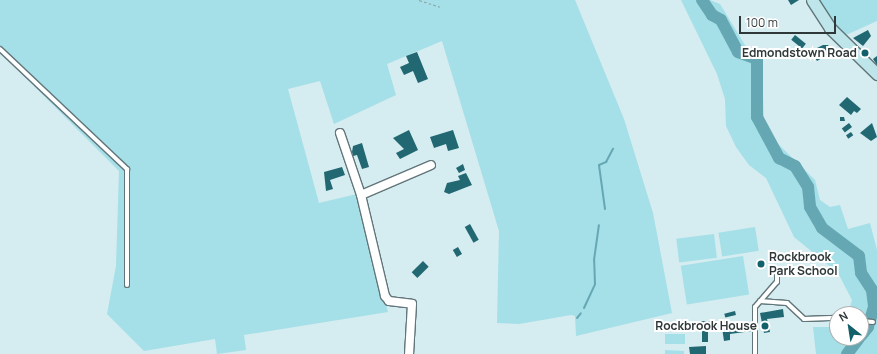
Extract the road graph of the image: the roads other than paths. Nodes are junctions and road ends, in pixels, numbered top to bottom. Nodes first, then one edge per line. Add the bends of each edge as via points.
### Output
1 (812, 0) edge
2 (0, 49) edge
3 (877, 74) edge
4 (340, 133) dead end
5 (431, 165) dead end
6 (360, 195) junction
7 (777, 275) dead end
8 (127, 285) dead end
9 (760, 301) junction
10 (829, 318) edge
11 (869, 322) edge
12 (874, 322) dead end
13 (409, 354) edge
14 (755, 354) edge

1 - 3 main road via 830,28
2 - 8 lane via 127,169
4 - 6 street
5 - 6 street
6 - 13 street via 385,296 389,301 412,304
7 - 9 lane via 777,282
9 - 10 lane via 787,303 804,319
9 - 14 lane via 753,317
11 - 12 lane

